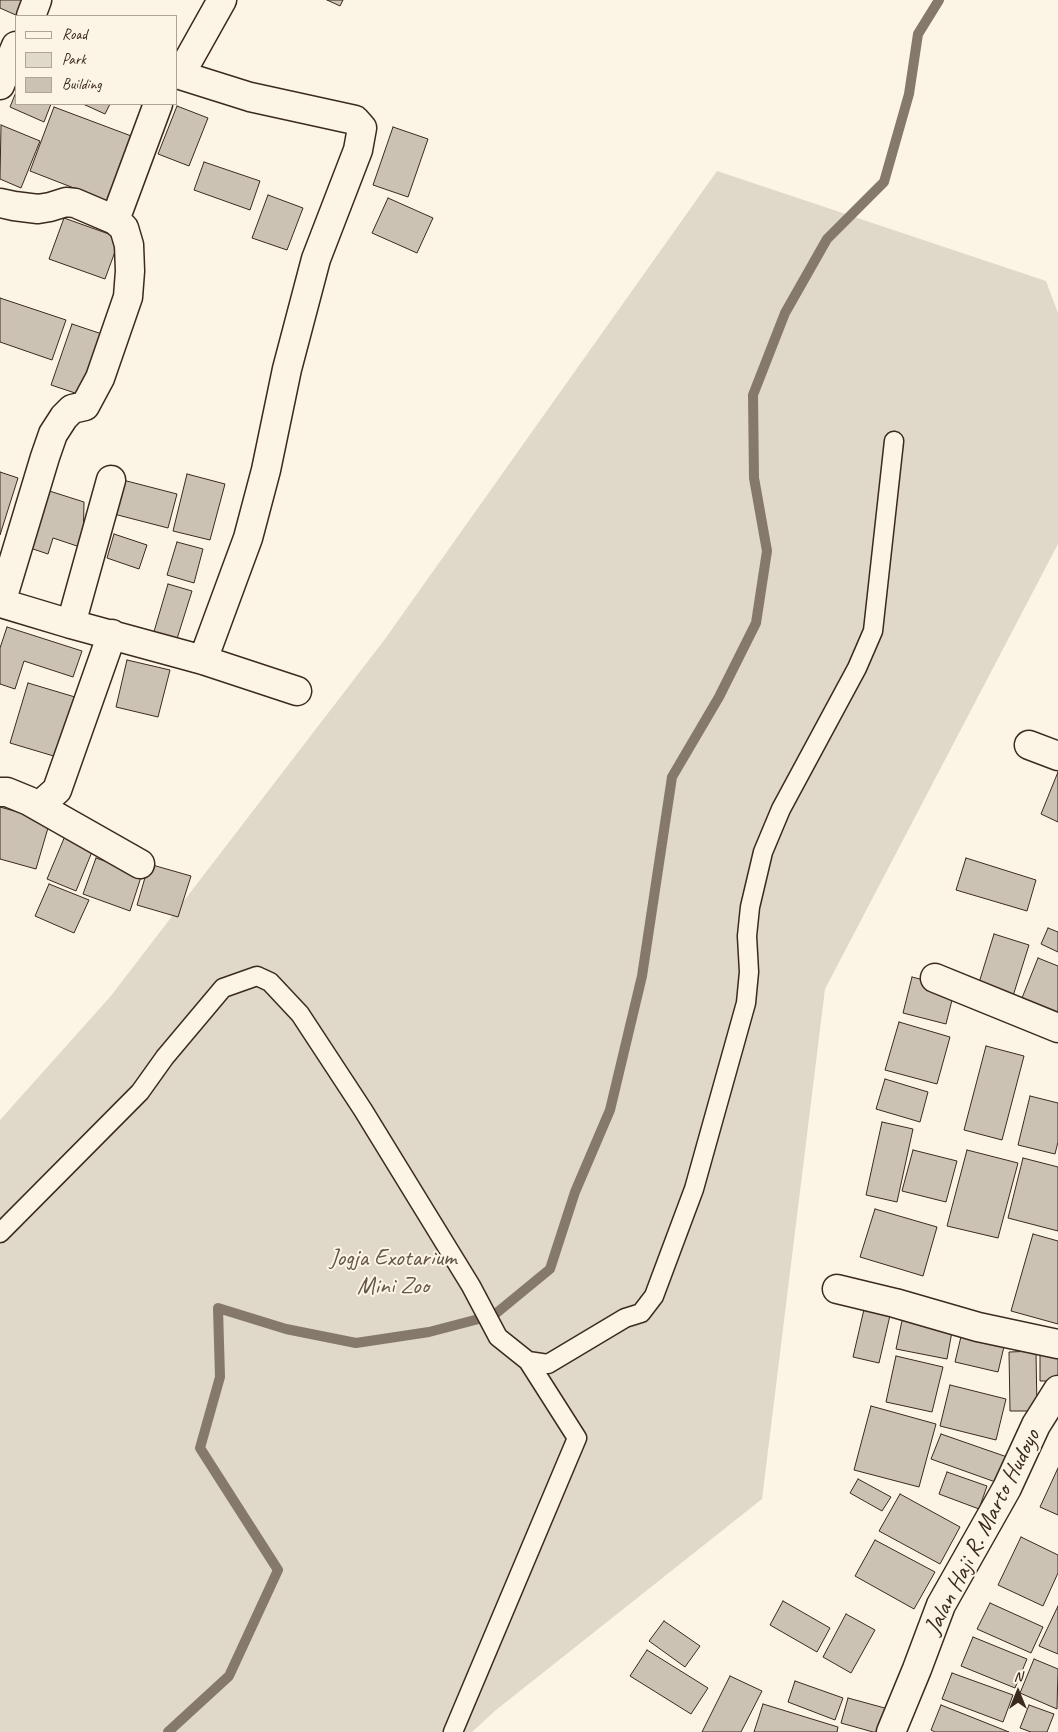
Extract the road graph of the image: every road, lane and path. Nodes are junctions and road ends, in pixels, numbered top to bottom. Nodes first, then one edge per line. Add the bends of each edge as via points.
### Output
1 (222, 0) edge
2 (15, 48) edge
3 (178, 74) edge
4 (0, 85) edge
5 (158, 105) edge
6 (0, 203) edge
7 (115, 220) junction
8 (894, 441) dead end
9 (111, 480) dead end
10 (70, 624) junction
11 (112, 634) junction
12 (203, 660) junction
13 (297, 691) dead end
14 (1029, 746) dead end
15 (1058, 756) edge
16 (0, 792) edge
17 (39, 806) junction
18 (140, 864) dead end
19 (934, 978) dead end
20 (1058, 1028) edge
21 (0, 1233) edge
22 (837, 1289) dead end
23 (1058, 1344) edge
24 (528, 1361) junction
25 (1058, 1390) edge
26 (453, 1732) edge
27 (891, 1732) edge

1 - 3 street
2 - 4 street
3 - 12 street via 250,97 355,120 362,128 358,150 316,259 248,538
5 - 7 street
6 - 7 street via 38,209 75,203
7 - 10 street via 124,228 129,245 128,297 96,385 85,406 72,409 53,434 1,603
8 - 24 lane via 873,631 857,668 781,809 763,852 750,907 746,1003 694,1189 654,1296 641,1313 625,1318 548,1364
9 - 10 street
10 - 11 street
11 - 12 street
11 - 17 street via 57,790
12 - 13 street
14 - 15 street
16 - 17 street
17 - 18 street
19 - 20 street
21 - 24 lane via 140,1092 223,988 257,976 270,982 300,1014 364,1110 498,1336
22 - 23 street via 978,1327
24 - 26 lane via 577,1438
25 - 27 street, Jalan Haji R. Marto Hudoyo via 1036,1425 1008,1488 941,1605

